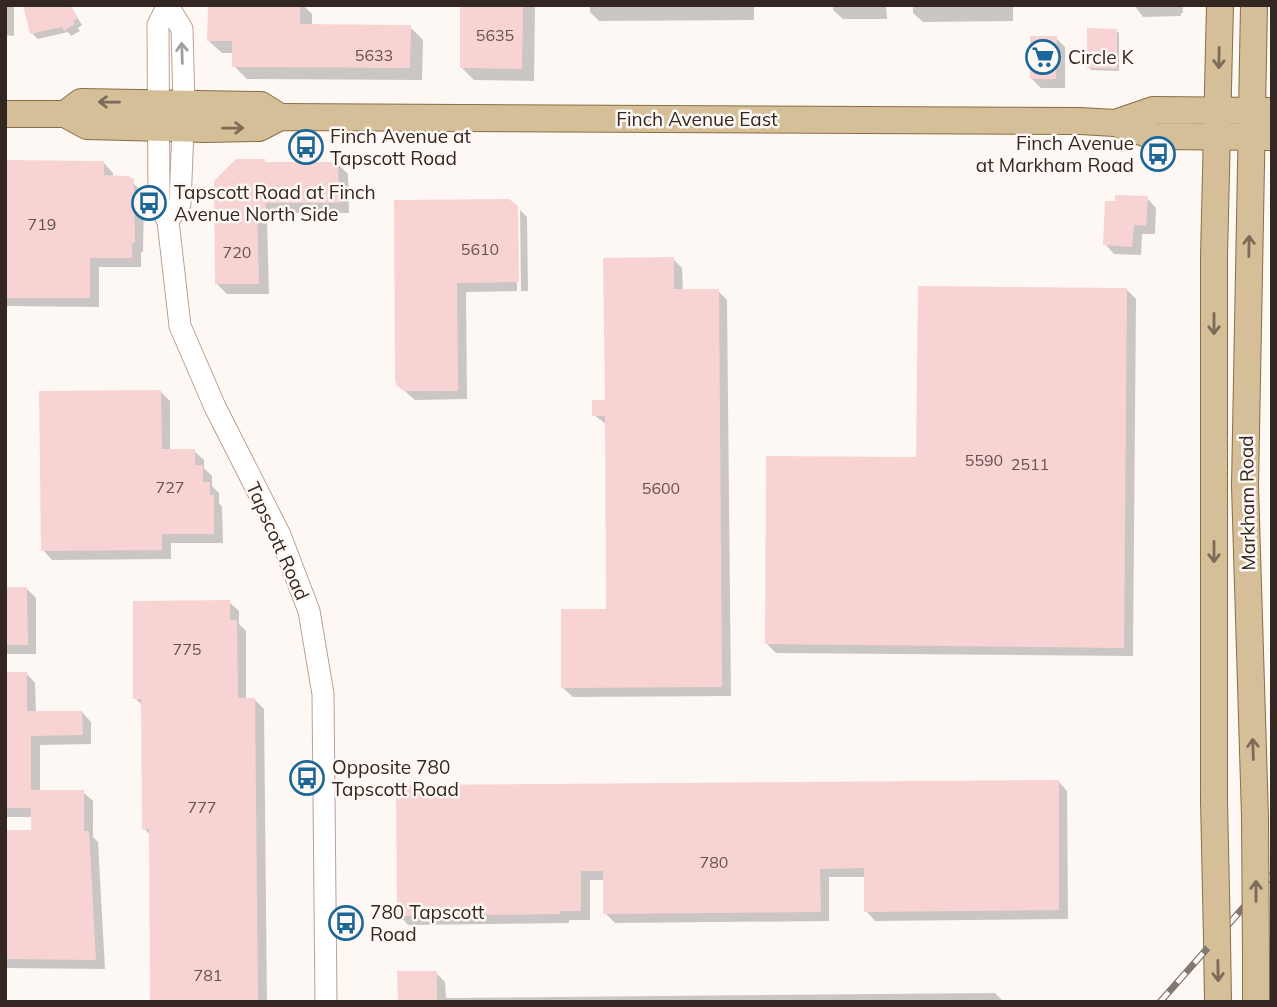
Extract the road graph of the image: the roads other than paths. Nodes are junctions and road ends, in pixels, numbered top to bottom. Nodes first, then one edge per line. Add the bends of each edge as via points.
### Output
1 (167, 5) edge
2 (1220, 5) edge
3 (1254, 5) edge
4 (5, 114) edge
5 (171, 115) junction
6 (1218, 124) junction
7 (1262, 124) edge
8 (326, 1002) edge
9 (1218, 1002) edge
10 (1256, 1002) edge

1 - 5 street, Tapscott Road via 158,25
2 -> 6 main road, Markham Road
3 - 7 main road, Markham Road
4 - 5 main road, Finch Avenue East via 65,114 87,126
5 - 6 main road, Finch Avenue East via 259,128 280,117 1115,123 1153,110
5 - 8 street, Tapscott Road via 180,204 168,221 180,326 280,535 309,611 323,694
6 - 7 main road, Finch Avenue East
6 -> 9 main road, Markham Road, bridge via 1214,256
10 -> 7 main road, Markham Road, bridge via 1245,486

